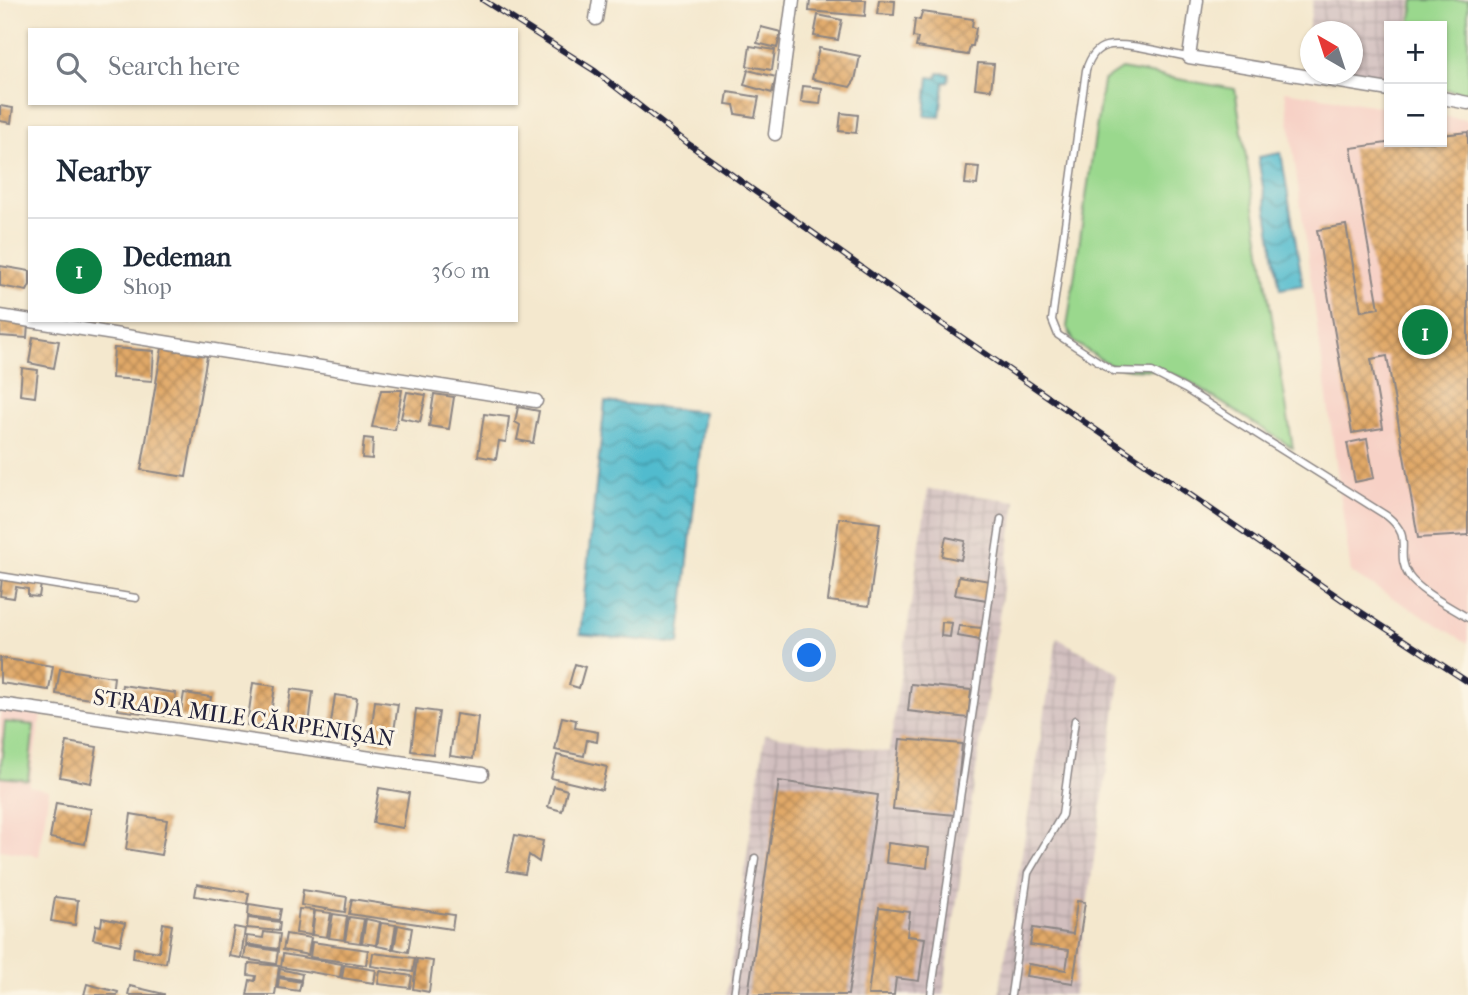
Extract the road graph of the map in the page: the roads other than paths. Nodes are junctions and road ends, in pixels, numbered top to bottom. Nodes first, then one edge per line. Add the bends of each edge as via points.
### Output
1 (599, 0) edge
2 (793, 0) edge
3 (1198, 0) edge
4 (596, 19) dead end
5 (1189, 57) junction
6 (1384, 89) edge
7 (1447, 99) edge
8 (1468, 103) edge
9 (775, 134) dead end
10 (0, 316) edge
11 (28, 320) edge
12 (38, 322) edge
13 (536, 401) dead end
14 (1001, 519) dead end
15 (0, 576) edge
16 (136, 598) dead end
17 (1468, 618) edge
18 (0, 704) edge
19 (1075, 720) dead end
20 (482, 774) dead end
21 (755, 858) dead end
22 (734, 995) edge
23 (931, 995) edge
24 (1011, 995) edge

1 - 4 street
2 - 9 street
3 - 5 street
5 - 6 street
5 - 17 lane via 1121,45 1104,46 1091,56 1052,320 1058,335 1113,371 1152,372 1185,389 1387,516 1404,536 1402,562 1408,575
7 - 8 street
10 - 11 street
12 - 13 street
14 - 23 lane
15 - 16 lane
18 - 20 street, STRADA MILE CĂRPENIȘAN
19 - 24 lane via 1062,815 1028,873
21 - 22 lane

